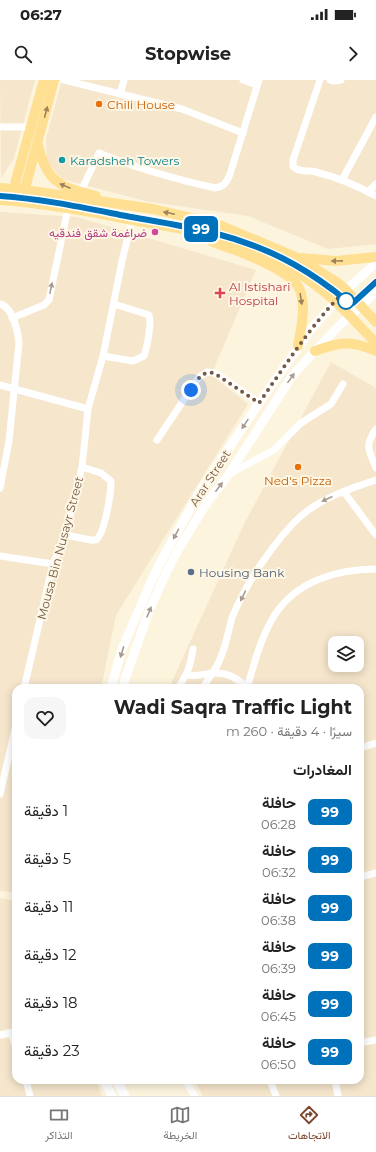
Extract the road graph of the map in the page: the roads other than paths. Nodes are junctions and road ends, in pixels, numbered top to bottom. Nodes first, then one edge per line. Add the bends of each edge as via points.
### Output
1 (44, 80) edge
2 (54, 80) edge
3 (64, 80) edge
4 (124, 80) edge
5 (243, 80) edge
6 (320, 80) edge
7 (330, 80) edge
8 (341, 80) edge
9 (258, 83) edge
10 (120, 94) junction
11 (376, 117) edge
12 (0, 127) edge
13 (30, 127) junction
14 (243, 133) junction
15 (37, 144) junction
16 (342, 180) junction
17 (376, 184) edge
18 (0, 188) edge
19 (14, 189) junction
20 (24, 190) junction
21 (81, 191) junction
22 (368, 192) junction
23 (376, 196) edge
24 (0, 200) edge
25 (17, 201) junction
26 (128, 206) junction
27 (68, 208) junction
28 (132, 220) junction
29 (203, 234) junction
30 (376, 257) edge
31 (298, 258) junction
32 (376, 263) edge
33 (346, 290) junction
34 (376, 292) edge
35 (335, 302) junction
36 (0, 304) edge
37 (114, 304) junction
38 (361, 305) junction
39 (350, 316) junction
40 (12, 318) junction
41 (376, 322) edge
42 (376, 343) edge
43 (298, 346) junction
44 (315, 351) junction
45 (376, 352) edge
46 (103, 356) junction
47 (342, 384) dead end
48 (0, 385) edge
49 (14, 389) junction
50 (259, 403) junction
51 (88, 409) junction
52 (376, 429) edge
53 (157, 440) dead end
54 (82, 467) junction
55 (376, 468) edge
56 (229, 474) junction
57 (376, 480) edge
58 (0, 488) edge
59 (344, 492) junction
60 (65, 535) junction
61 (376, 535) edge
62 (0, 556) edge
63 (53, 564) junction
64 (376, 570) edge
65 (193, 649) dead end
66 (213, 673) junction
67 (187, 675) junction
68 (25, 684) edge
69 (112, 684) edge
70 (123, 684) edge
71 (181, 684) edge
72 (206, 684) edge
73 (244, 684) edge
74 (248, 684) edge
75 (12, 742) edge
76 (376, 743) edge
77 (364, 747) edge
78 (0, 794) edge
79 (376, 873) edge
80 (364, 876) edge
81 (12, 1033) edge
82 (0, 1035) edge
83 (376, 1040) edge
84 (364, 1042) edge
85 (27, 1084) edge
86 (106, 1084) edge
87 (118, 1084) edge
88 (188, 1084) edge
89 (272, 1084) edge
90 (336, 1084) edge
91 (30, 1096) edge
92 (112, 1096) edge
93 (124, 1096) edge
94 (195, 1096) edge
95 (276, 1096) edge
96 (338, 1096) edge

1 - 13 main road
15 -> 2 main road
3 - 10 street
4 - 10 street
5 - 9 street
6 - 16 street via 293,166 298,170 313,171
7 - 8 street
9 - 14 street
10 - 14 street via 182,109
11 - 16 street
12 - 13 street
13 - 19 main road
14 - 21 street via 228,180 220,187 179,180 99,153
15 - 20 main road
21 -> 15 main road via 58,183 50,175 43,165
16 - 22 street
17 - 22 street
18 - 19 main road
19 - 20 main road
19 - 25 main road
20 - 25 main road
20 - 26 main road
21 - 26 main road
22 - 23 street
24 - 25 main road
25 - 27 main road
31 -> 26 main road via 217,224 153,209
27 - 28 main road
40 -> 27 street via 44,305 49,300
28 - 29 main road
28 - 37 street, Mousa Bin Nusayr Street
29 - 35 main road via 250,248 280,262
29 -> 43 main road via 220,245 260,261 295,282 302,303
30 -> 31 main road via 336,261
31 - 33 main road
32 - 33 main road, Arar Street
33 - 35 main road, Arar Street
33 - 38 main road
34 - 38 main road, Arar Street
35 - 39 main road
35 - 43 main road, Arar Street
36 - 40 street via 3,304
37 - 46 street, Mousa Bin Nusayr Street
37 - 46 street via 149,314 146,351 144,356 132,361
38 - 39 main road, Arar Street
38 - 41 main road
39 - 42 main road
39 - 44 main road, Arar Street
40 - 49 street via 18,328 19,343
43 - 50 main road, Arar Street
44 - 45 main road via 341,342 361,345
56 -> 44 main road, Arar Street via 292,376
46 - 51 street, Mousa Bin Nusayr Street
47 - 56 street via 331,404 301,423 274,450
48 - 49 street
49 - 51 street
49 - 58 street via 9,441
50 - 53 street via 219,375 207,372 199,378
50 -> 69 main road, Arar Street via 199,493 161,561 122,649
51 - 54 street, Mousa Bin Nusayr Street
52 - 55 street via 368,443 368,449
54 - 60 street, Mousa Bin Nusayr Street
54 - 60 street via 101,473 111,481 108,508 101,534 96,540
70 -> 56 main road, Arar Street via 149,612 167,571 206,504
57 - 59 street
59 - 61 street
59 -> 66 street via 321,502 302,515 272,550 232,617 221,659
60 - 63 street, Mousa Bin Nusayr Street
62 - 63 street
63 - 68 street, Mousa Bin Nusayr Street
64 - 74 street via 334,574 312,582 290,597 273,618
65 - 67 street
66 - 67 street
66 - 72 street
66 - 73 street via 230,675
67 - 71 street
75 - 78 street
76 - 77 street
79 - 80 street
81 - 82 street
83 - 84 street
85 - 91 street
86 - 92 main road
87 - 93 main road
88 - 94 street
89 - 95 street
90 - 96 street

